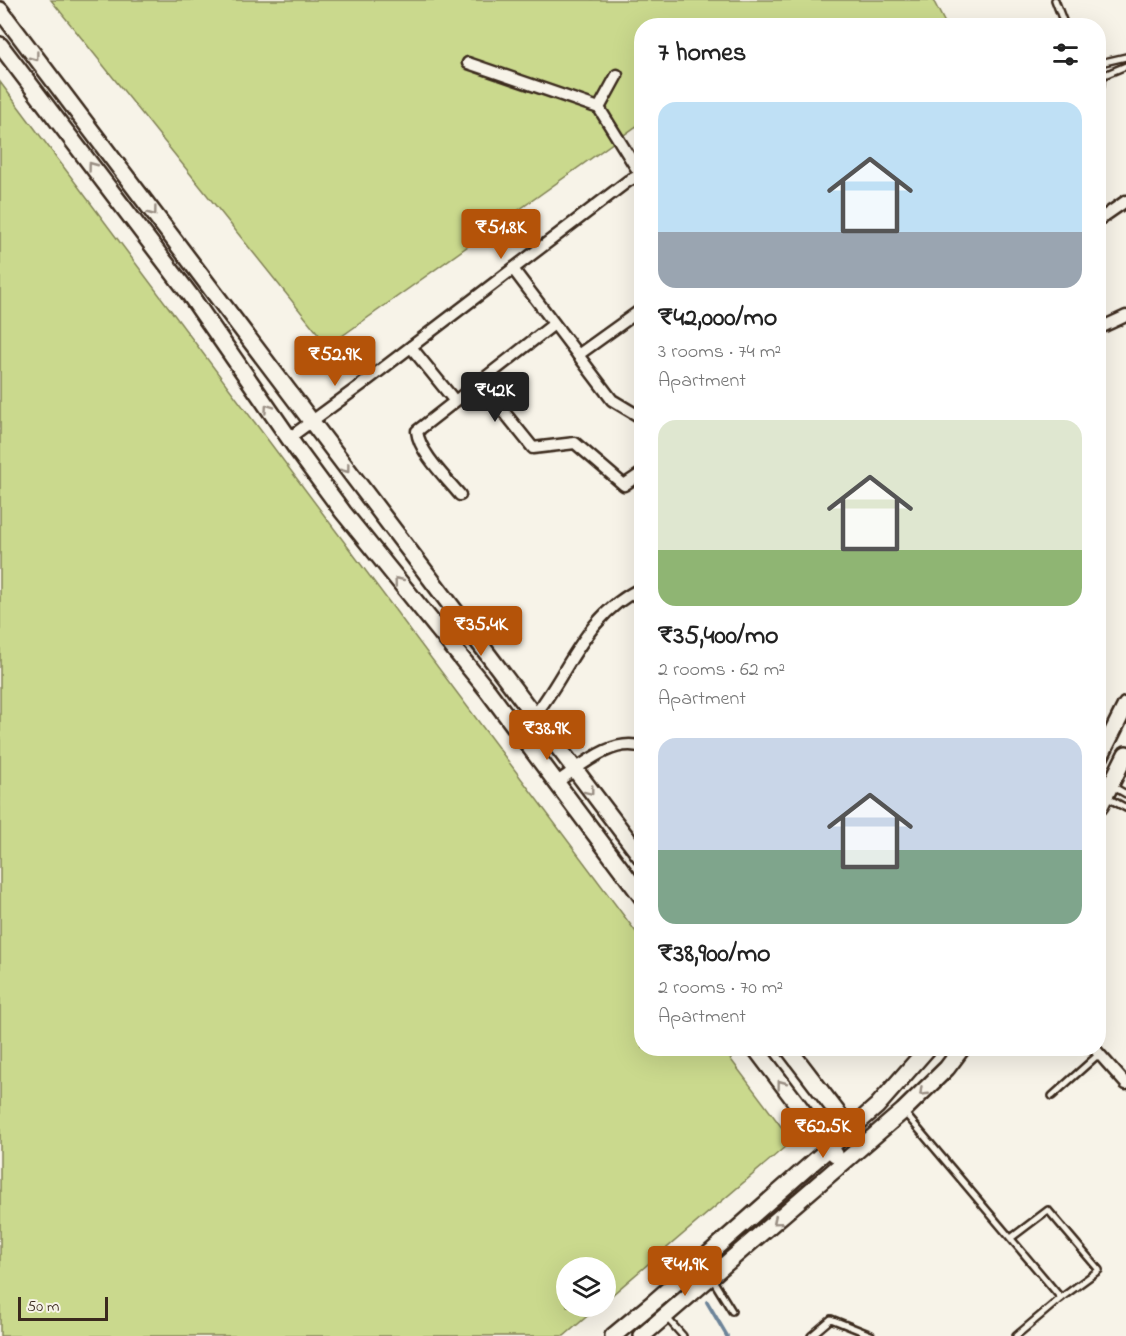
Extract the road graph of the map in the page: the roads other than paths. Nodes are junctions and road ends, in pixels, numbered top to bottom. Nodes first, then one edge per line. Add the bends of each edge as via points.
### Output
1 (1055, 0) edge
2 (0, 10) edge
3 (1062, 18) edge
4 (0, 45) edge
5 (1126, 57) edge
6 (1106, 62) edge
7 (468, 63) dead end
8 (1126, 66) edge
9 (1106, 74) edge
10 (616, 75) dead end
11 (599, 108) junction
12 (634, 163) edge
13 (634, 178) edge
14 (1126, 201) edge
15 (1106, 215) edge
16 (513, 268) junction
17 (634, 315) edge
18 (1126, 316) edge
19 (554, 324) junction
20 (1106, 325) edge
21 (411, 347) junction
22 (578, 355) junction
23 (479, 381) junction
24 (454, 400) junction
25 (634, 413) edge
26 (316, 429) junction
27 (289, 438) junction
28 (298, 451) junction
29 (634, 479) edge
30 (460, 495) dead end
31 (439, 590) junction
32 (634, 593) edge
33 (418, 605) junction
34 (513, 689) junction
35 (492, 696) junction
36 (1126, 705) edge
37 (534, 716) junction
38 (634, 745) edge
39 (1106, 745) edge
40 (1126, 753) edge
41 (575, 771) junction
42 (556, 782) junction
43 (1106, 794) edge
44 (1126, 794) edge
45 (1106, 796) edge
46 (1106, 797) edge
47 (1126, 808) edge
48 (634, 848) edge
49 (634, 886) edge
50 (761, 1056) edge
51 (794, 1056) edge
52 (921, 1056) edge
53 (956, 1056) edge
54 (1092, 1056) edge
55 (1102, 1056) edge
56 (1124, 1079) edge
57 (1052, 1096) dead end
58 (903, 1111) junction
59 (850, 1129) junction
60 (829, 1147) junction
61 (863, 1147) junction
62 (844, 1162) junction
63 (1011, 1238) junction
64 (706, 1280) junction
65 (1061, 1298) junction
66 (732, 1311) dead end
67 (665, 1316) junction
68 (871, 1335) edge
69 (613, 1336) edge
70 (642, 1336) edge
71 (683, 1336) edge
72 (811, 1336) edge
73 (1016, 1336) edge

1 - 3 lane
2 -> 26 main road
27 -> 4 main road via 189,295
5 - 6 lane
7 - 11 street
8 - 9 lane
10 - 11 street
11 - 12 street
13 - 16 street
14 - 15 street
16 - 19 street
16 - 21 street
17 - 22 street
18 - 20 street
19 - 22 street
19 - 23 street
21 - 24 street
21 - 26 street via 325,412
22 - 25 street via 612,400
23 - 24 street
23 - 29 street via 533,447 575,443 624,486
24 - 30 street via 417,431 423,449
26 - 27 street
26 - 28 main road
26 -> 31 main road
27 - 28 main road
33 -> 28 main road
31 - 33 main road
31 - 34 main road
32 - 37 street via 591,630
33 - 35 main road
34 - 35 main road
34 - 37 main road
35 - 42 main road
36 - 39 main road
37 - 41 main road
38 - 41 street via 608,750
40 - 43 main road
41 - 42 street
41 -> 48 main road
42 - 49 main road
44 - 45 lane
46 - 47 lane
60 -> 50 main road
51 - 59 main road
52 - 59 main road via 893,1090
53 -> 58 main road
54 - 57 lane
55 - 56 street
58 - 61 main road
58 - 63 lane
59 - 60 main road
59 - 61 main road
60 - 62 main road
60 - 69 main road
61 - 62 main road
62 -> 64 main road
63 - 65 lane
63 - 65 lane via 1048,1210 1099,1269
64 - 66 lane
64 - 67 main road
65 - 73 lane
67 - 70 main road
67 - 71 lane
68 - 72 lane via 831,1319

